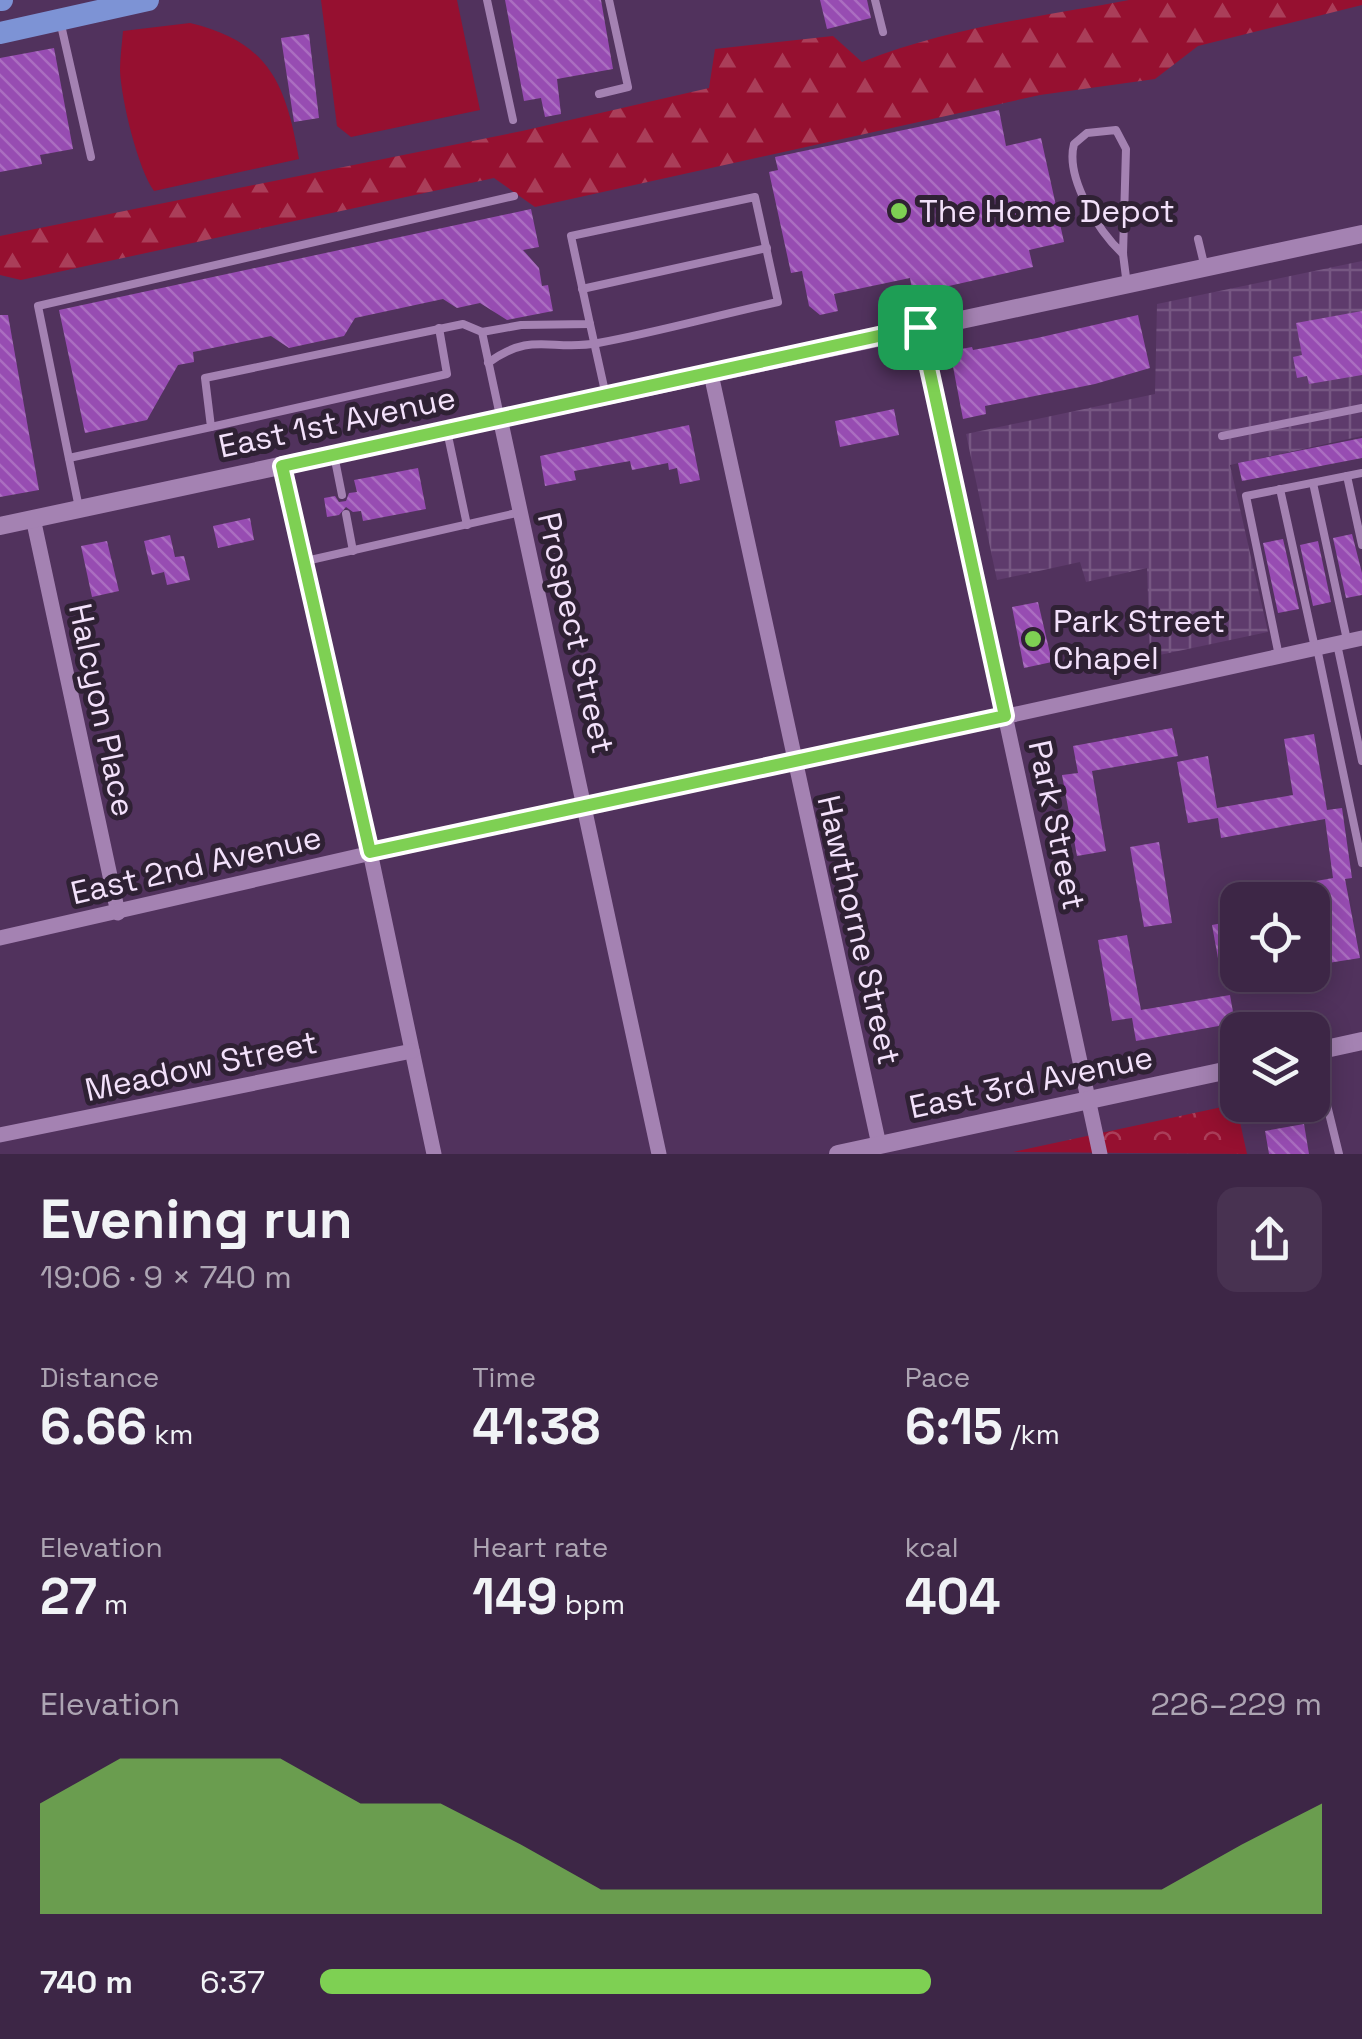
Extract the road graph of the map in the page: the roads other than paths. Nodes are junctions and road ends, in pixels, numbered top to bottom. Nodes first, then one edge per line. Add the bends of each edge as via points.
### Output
1 (148, 0) edge
2 (486, 0) edge
3 (609, 0) edge
4 (875, 0) edge
5 (60, 20) junction
6 (882, 32) dead end
7 (0, 33) edge
8 (598, 94) dead end
9 (513, 120) dead end
10 (92, 157) dead end
11 (514, 196) dead end
12 (1362, 234) edge
13 (1198, 239) dead end
14 (767, 248) junction
15 (1124, 254) junction
16 (1205, 268) junction
17 (1127, 285) junction
18 (582, 289) junction
19 (590, 324) junction
20 (920, 327) junction
21 (439, 328) junction
22 (482, 332) junction
23 (594, 344) junction
24 (488, 363) junction
25 (711, 374) junction
26 (606, 396) junction
27 (1362, 408) edge
28 (500, 418) junction
29 (211, 427) junction
30 (446, 429) junction
31 (1222, 436) dead end
32 (334, 454) junction
33 (69, 458) junction
34 (282, 466) junction
35 (1362, 473) edge
36 (1347, 476) junction
37 (1313, 483) junction
38 (1280, 489) junction
39 (342, 494) dead end
40 (79, 508) junction
41 (520, 512) junction
42 (346, 514) dead end
43 (33, 518) junction
44 (467, 525) junction
45 (0, 526) edge
46 (1362, 545) edge
47 (353, 551) junction
48 (303, 562) junction
49 (1348, 641) edge
50 (1316, 648) junction
51 (1281, 655) junction
52 (1005, 716) junction
53 (1362, 762) edge
54 (794, 763) junction
55 (586, 804) junction
56 (370, 852) junction
57 (1362, 863) edge
58 (118, 913) junction
59 (0, 938) edge
60 (1362, 1042) edge
61 (1330, 1049) edge
62 (412, 1051) junction
63 (1220, 1072) edge
64 (1088, 1100) junction
65 (1330, 1121) edge
66 (0, 1135) edge
67 (879, 1145) junction
68 (434, 1154) edge
69 (660, 1154) edge
70 (838, 1154) edge
71 (1100, 1154) edge
72 (1338, 1154) edge

1 - 5 main road
2 - 9 lane
3 - 8 lane via 628,86
4 - 6 lane
5 - 7 main road
5 - 10 lane
11 - 33 lane via 38,306
12 - 16 street, East 1st Avenue
13 - 16 lane
14 - 18 lane
14 - 18 lane via 755,197 571,236
14 - 23 lane via 778,302
15 - 15 lane via 1092,219 1072,161 1074,144 1087,133 1116,130 1126,149
15 - 17 lane
16 - 17 street, East 1st Avenue
17 - 20 street, East 1st Avenue
18 - 19 lane
19 - 22 lane
19 - 23 lane
20 - 25 street, East 1st Avenue
20 - 52 street, Park Street
21 - 22 lane via 463,324
21 - 29 lane via 447,374
21 - 29 lane via 205,378
22 - 24 lane
23 - 24 lane via 540,341
23 - 26 lane
24 - 28 lane
25 - 26 street, East 1st Avenue
25 - 54 street, Hawthorne Street
26 - 28 street, East 1st Avenue
27 - 31 lane
28 - 30 street, East 1st Avenue
28 - 41 street, Prospect Street
29 - 33 lane
30 - 32 street, East 1st Avenue
30 - 44 lane
32 - 34 street, East 1st Avenue
32 - 39 lane
33 - 40 lane
34 - 40 street, East 1st Avenue
34 - 48 street
35 - 36 lane
36 - 37 lane
36 - 46 lane
37 - 38 lane
37 - 49 lane
38 - 50 lane
38 - 51 lane via 1246,499
40 - 43 street, East 1st Avenue
41 - 44 lane
41 - 55 street, Prospect Street
42 - 47 lane
43 - 45 street, East 1st Avenue
43 - 58 street, Halcyon Place
44 - 47 lane
47 - 48 lane
48 - 56 street
49 - 50 street, East 2nd Avenue
49 - 53 lane
50 - 51 street, East 2nd Avenue
50 - 57 lane
51 - 52 street, East 2nd Avenue
52 - 54 street, East 2nd Avenue
52 - 64 street, Park Street
54 - 55 street, East 2nd Avenue
54 - 67 street, Hawthorne Street
55 - 56 street, East 2nd Avenue
55 - 69 street, Prospect Street
56 - 58 street, East 2nd Avenue
56 - 62 street
58 - 59 street, East 2nd Avenue
60 - 61 street
62 - 66 street, Meadow Street
62 - 68 street
63 - 64 street, East 3rd Avenue
64 - 67 street, East 3rd Avenue
64 - 71 street, Park Street
65 - 72 lane
67 - 70 street, East 3rd Avenue

